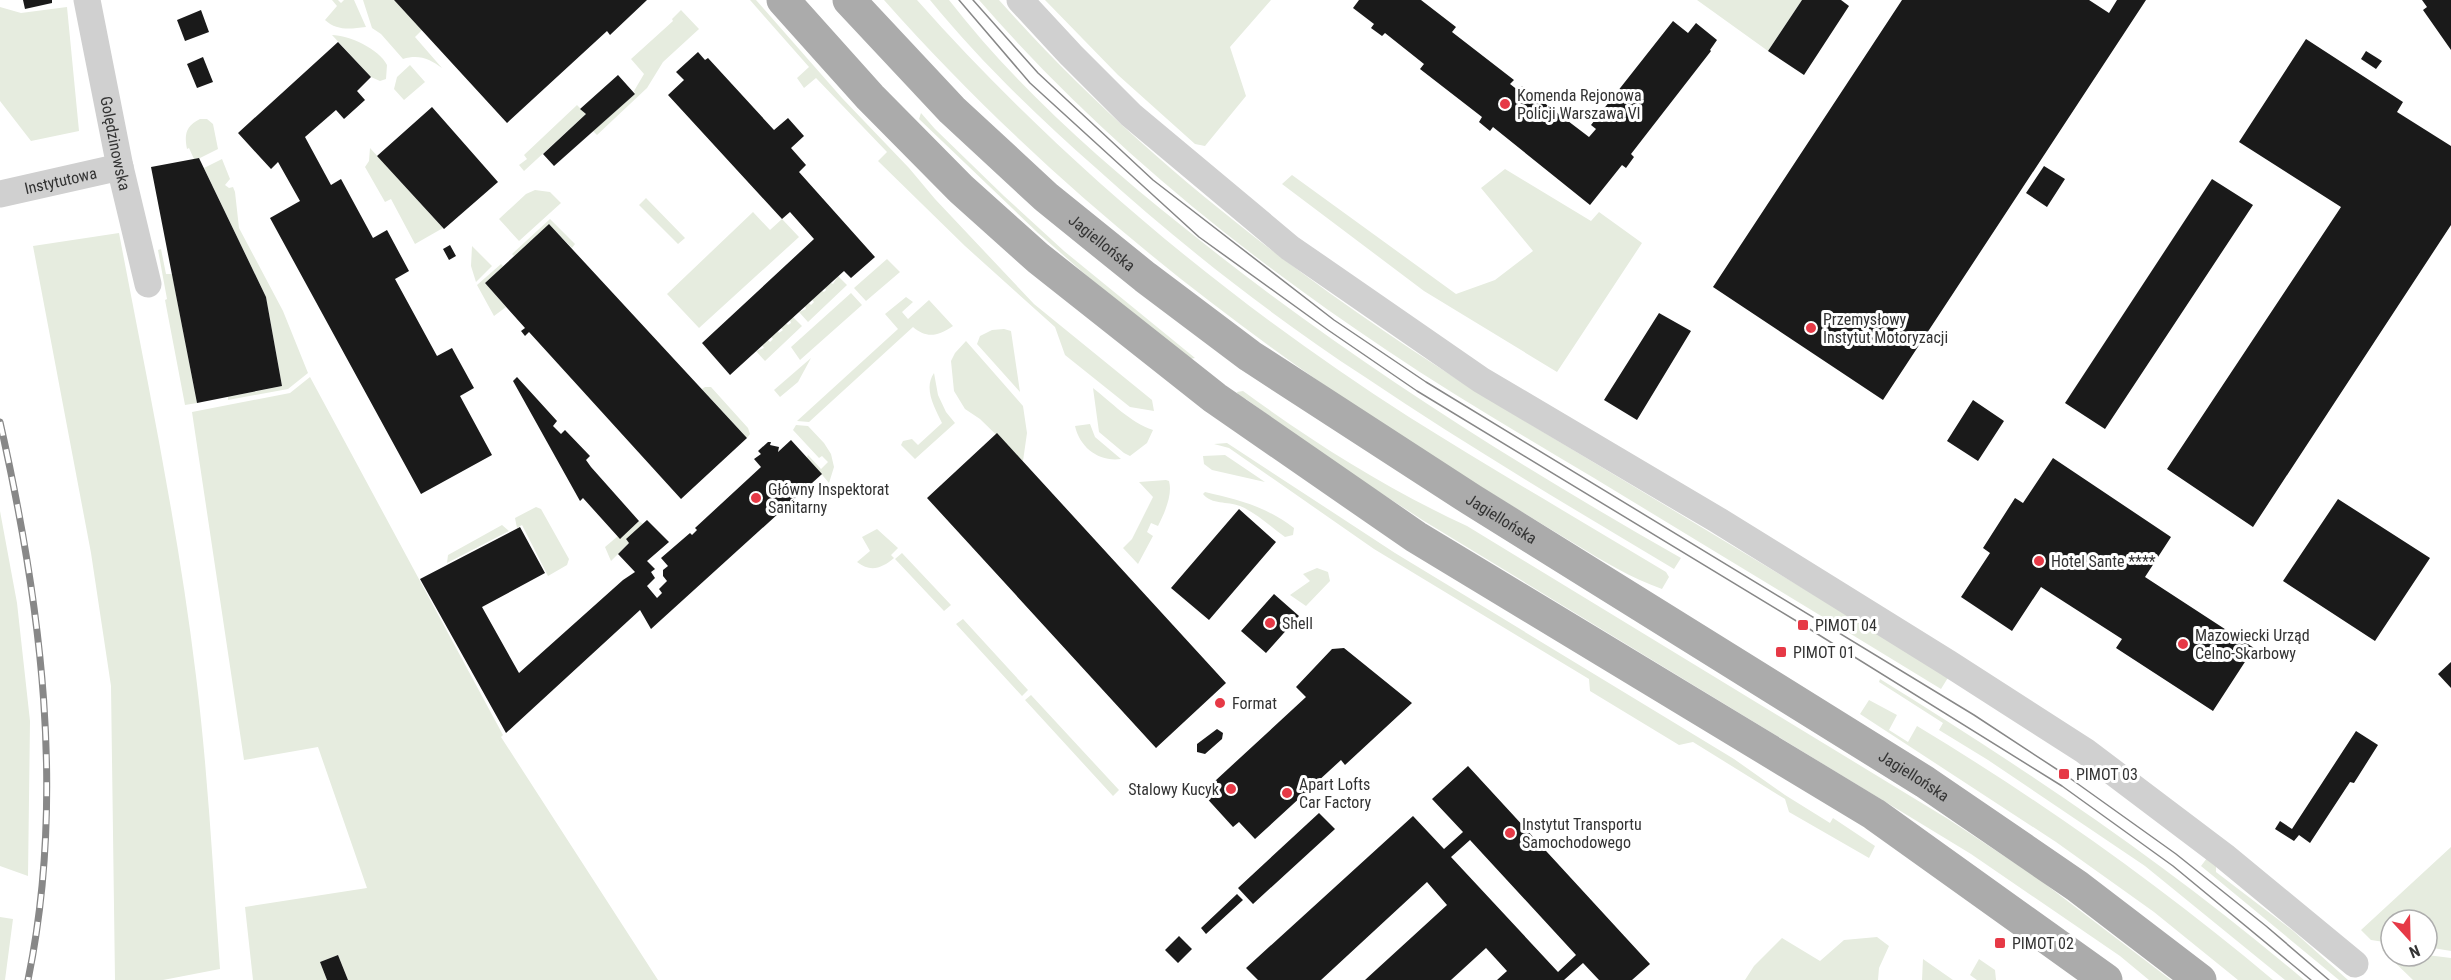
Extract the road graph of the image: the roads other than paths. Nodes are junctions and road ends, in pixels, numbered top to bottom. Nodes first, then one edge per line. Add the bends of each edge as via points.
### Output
1 (87, 0) edge
2 (783, 0) edge
3 (849, 0) edge
4 (1020, 0) edge
5 (120, 167) junction
6 (0, 194) edge
7 (148, 284) dead end
8 (2355, 964) dead end
9 (2106, 980) edge
10 (2200, 980) edge

1 - 5 street, Golędzinowska
2 - 9 main road via 870,97 961,189 1038,258 1215,398 1416,537 1874,814
3 - 10 main road, Jagiellońska via 952,110 1046,197 1250,356 1482,506 1925,782 2077,886
4 - 8 street via 1131,115 1290,248 1481,380 1716,519 2085,751 2224,856
5 - 6 street, Instytutowa
5 - 7 street, Golędzinowska

